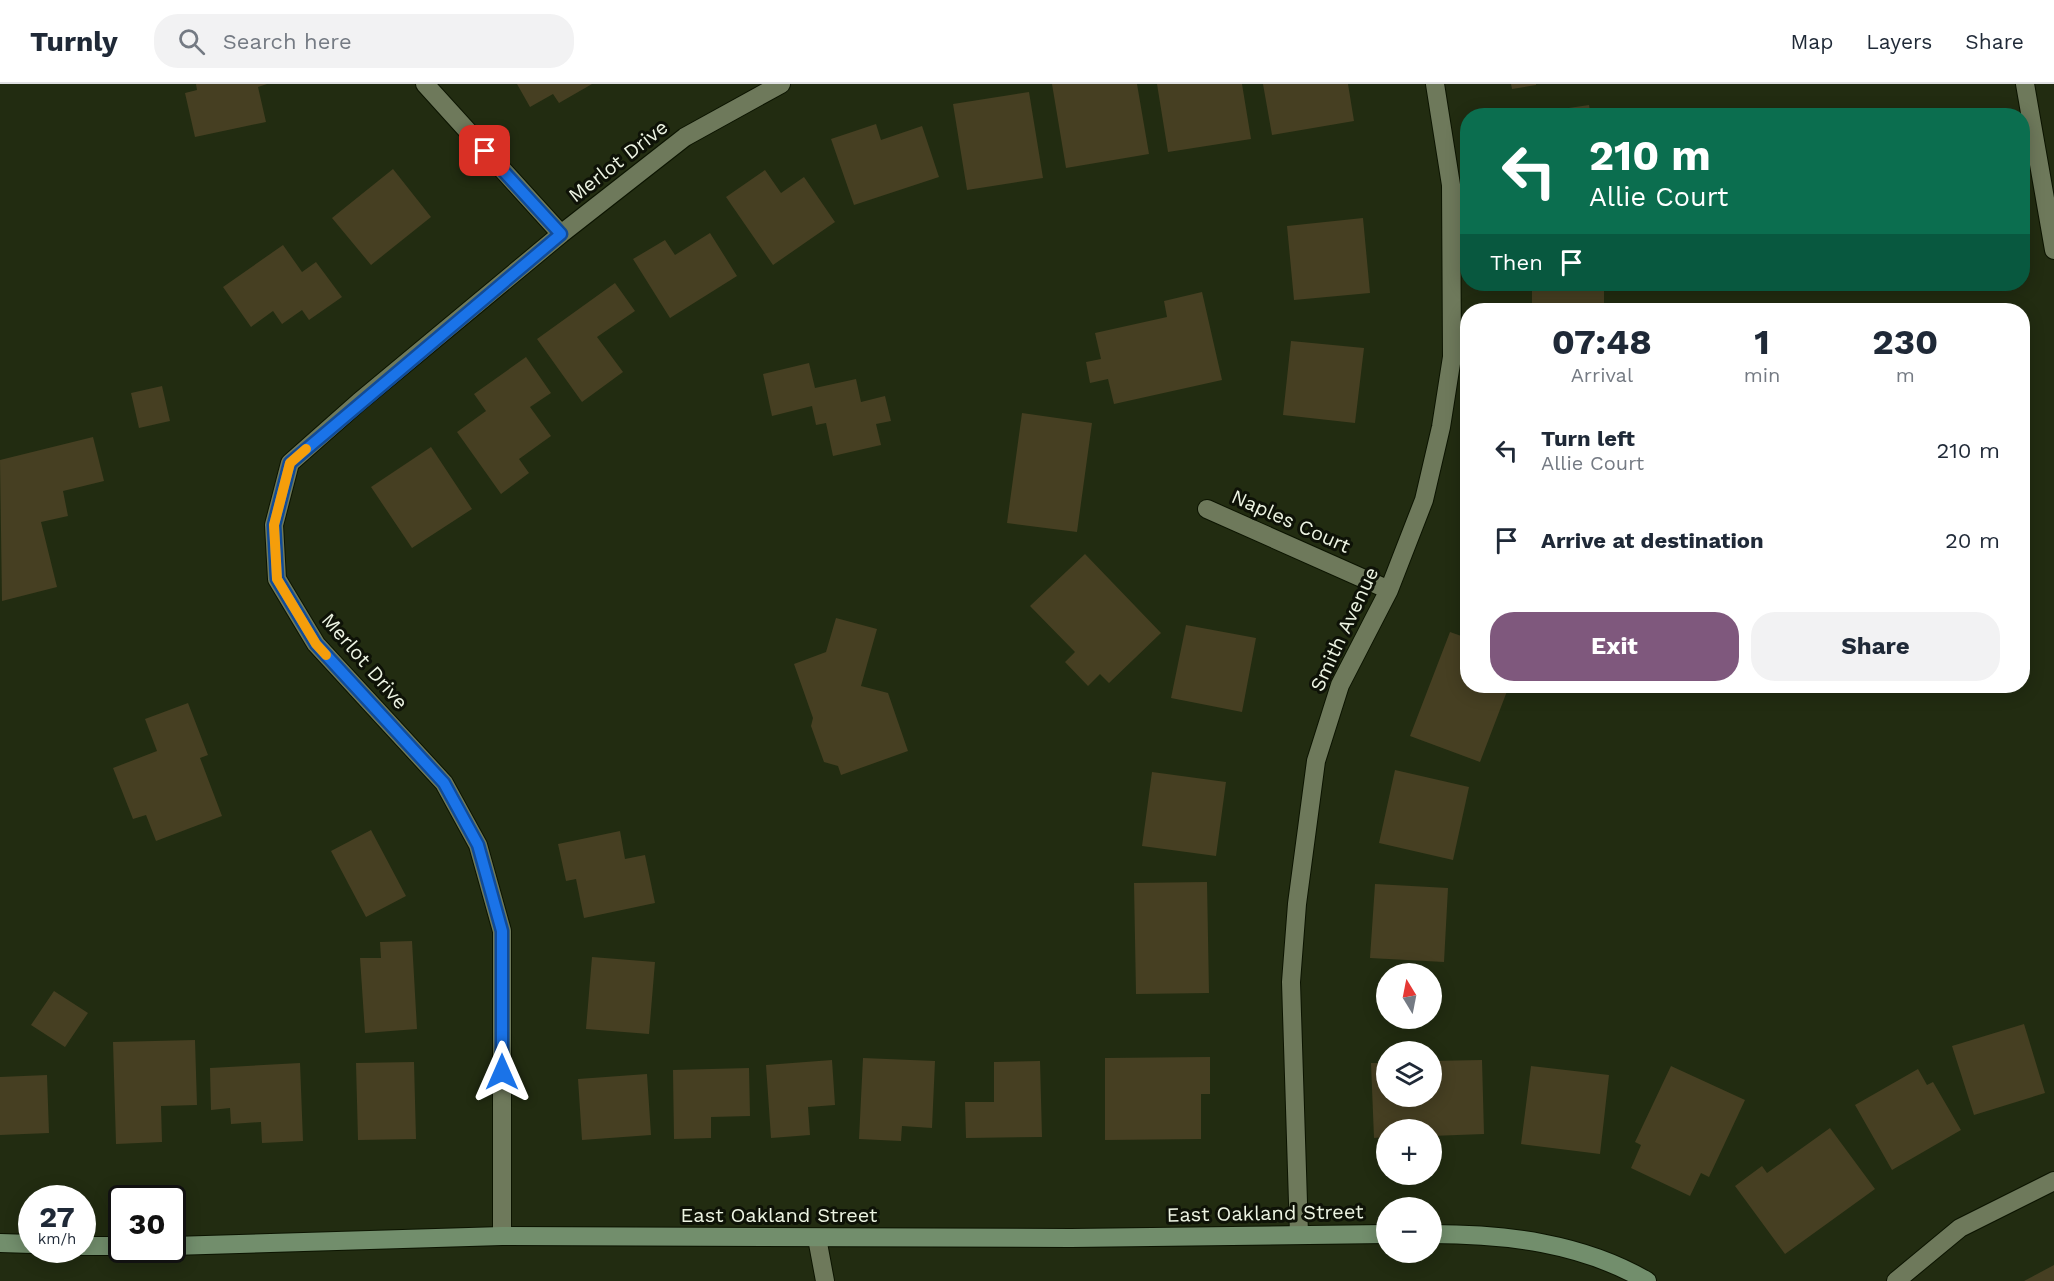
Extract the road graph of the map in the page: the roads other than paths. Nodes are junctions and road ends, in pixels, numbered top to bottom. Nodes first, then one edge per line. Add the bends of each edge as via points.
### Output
1 (425, 84) edge
2 (781, 84) edge
3 (1436, 84) edge
4 (2025, 84) edge
5 (2029, 108) edge
6 (2030, 113) edge
7 (561, 234) junction
8 (2054, 250) edge
9 (1207, 509) dead end
10 (1389, 590) junction
11 (2054, 1181) edge
12 (1299, 1234) junction
13 (1376, 1234) edge
14 (1442, 1234) edge
15 (502, 1236) junction
16 (817, 1238) junction
17 (0, 1243) edge
18 (18, 1244) edge
19 (186, 1246) edge
20 (825, 1281) edge
21 (1647, 1281) edge
22 (1896, 1281) edge

1 - 7 street
2 - 7 street, Merlot Drive via 684,137
3 - 10 street, Smith Avenue via 1451,185 1452,357 1424,500
4 - 5 street
6 - 8 street
7 - 15 street, Merlot Drive via 290,463 274,525 277,579 316,644 444,783 478,845 502,931
9 - 10 street, Naples Court
10 - 12 street, Smith Avenue via 1340,685 1316,761 1291,982
11 - 22 street via 1960,1228
12 - 13 street, East Oakland Street
12 - 16 street, East Oakland Street
14 - 21 street via 1545,1243 1615,1264
15 - 16 street, East Oakland Street
15 - 19 street, East Oakland Street
16 - 20 street
17 - 18 street

